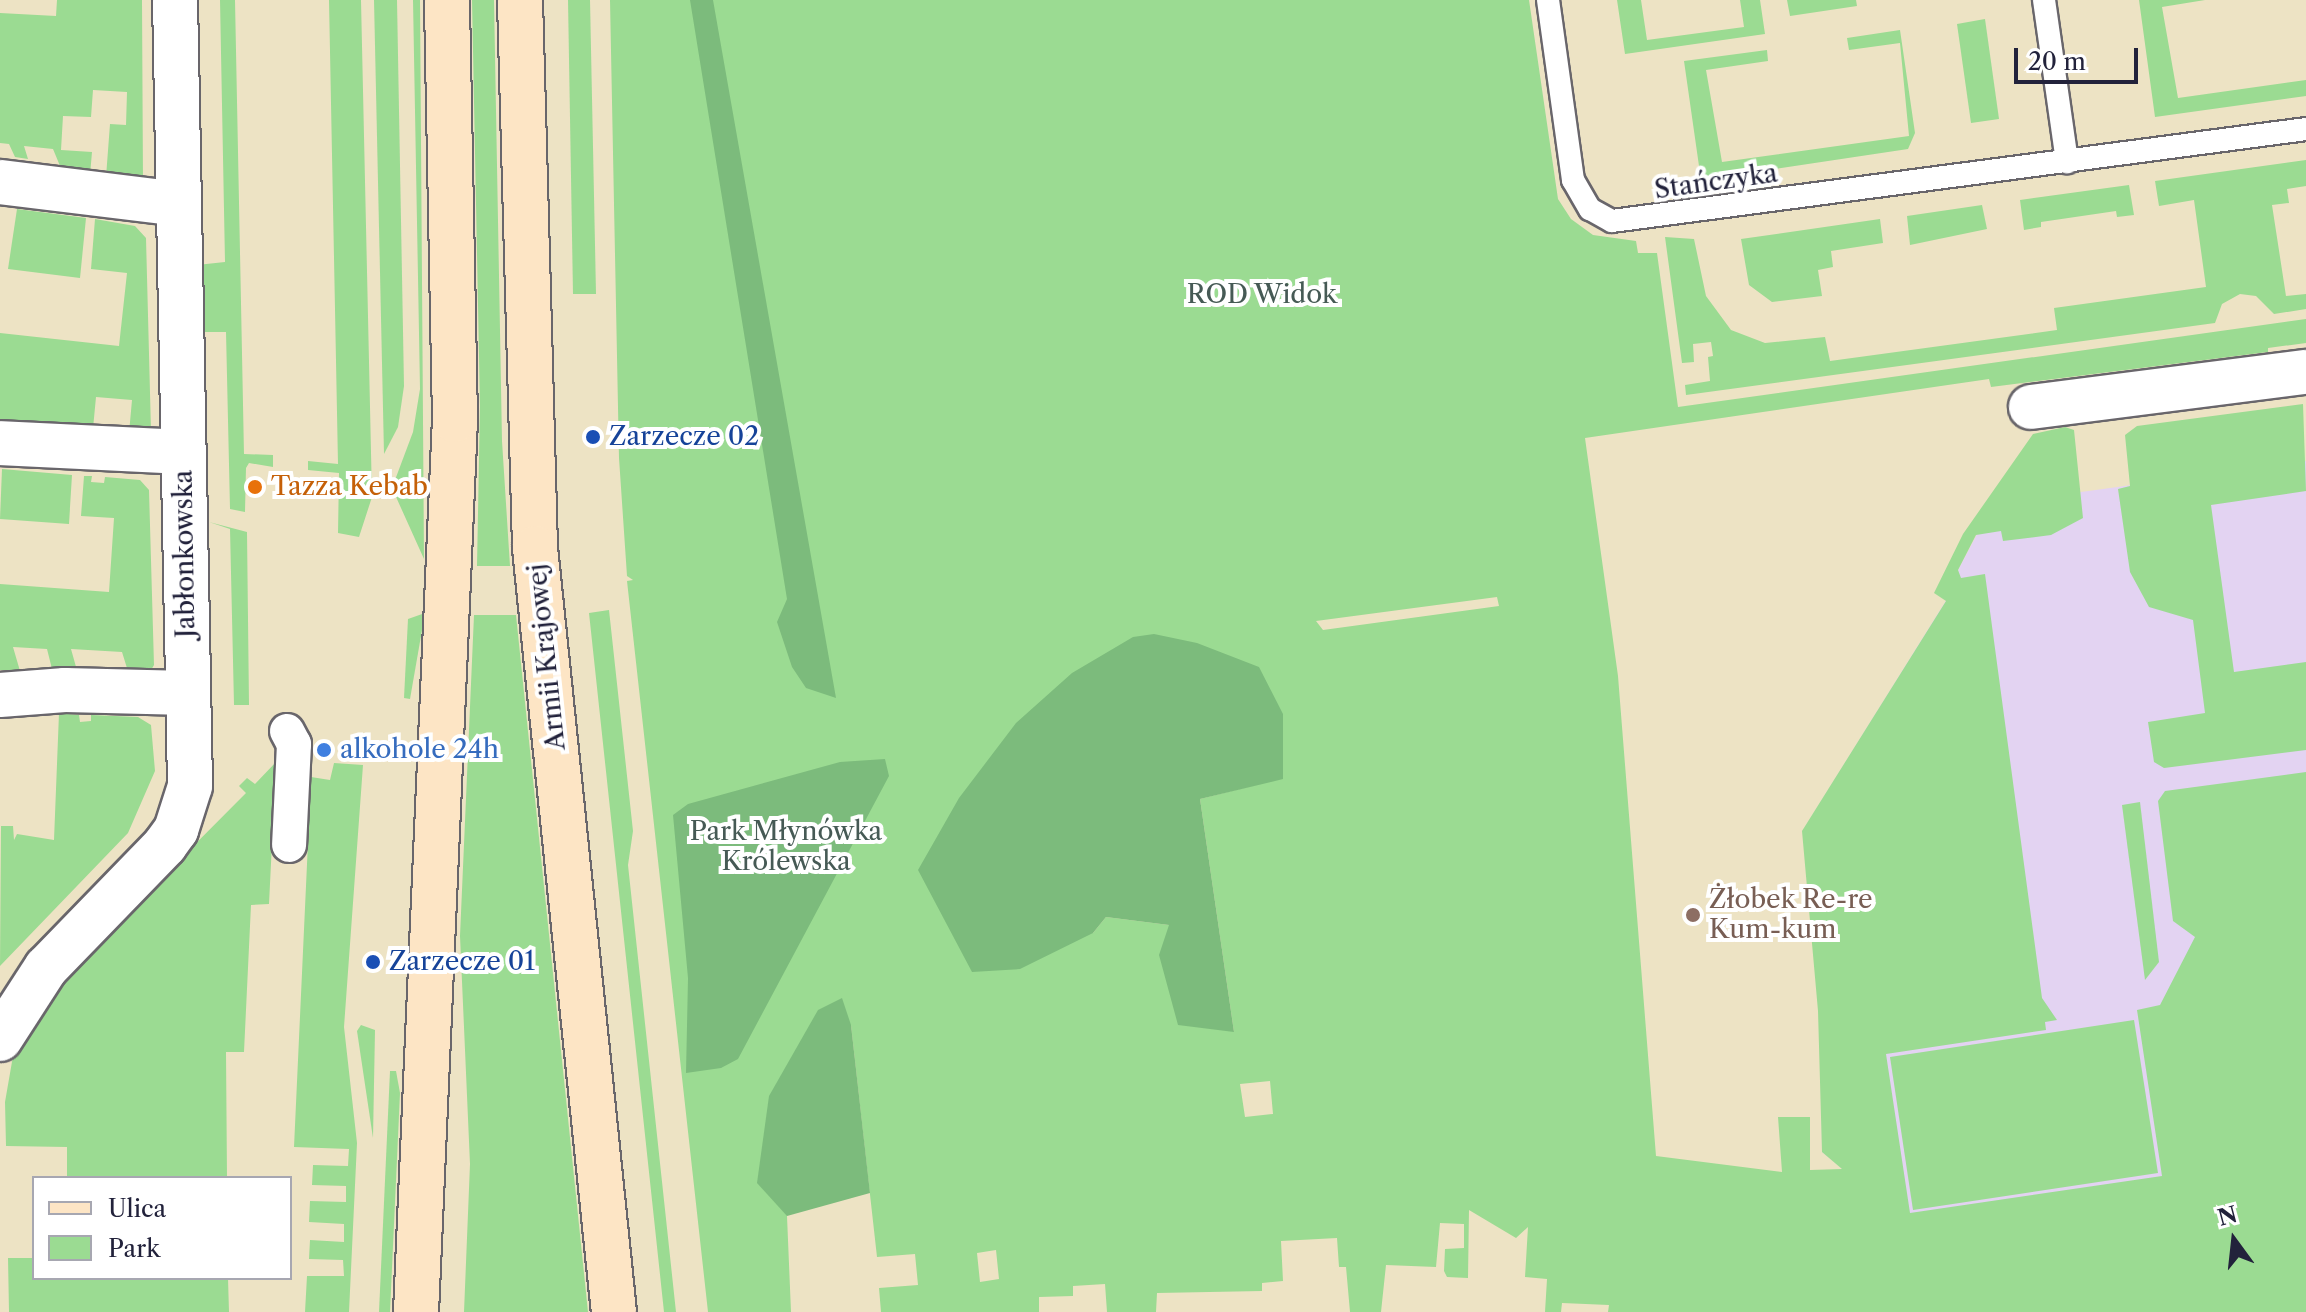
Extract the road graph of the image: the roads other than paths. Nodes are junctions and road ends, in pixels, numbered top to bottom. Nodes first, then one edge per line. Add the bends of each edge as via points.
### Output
1 (175, 0) edge
2 (447, 0) edge
3 (520, 0) edge
4 (1548, 0) edge
5 (2044, 0) edge
6 (2306, 129) edge
7 (2067, 162) junction
8 (0, 182) edge
9 (178, 204) junction
10 (2306, 372) edge
11 (2031, 407) dead end
12 (0, 443) edge
13 (183, 452) junction
14 (188, 693) junction
15 (0, 695) edge
16 (287, 731) dead end
17 (289, 845) dead end
18 (0, 1039) edge
19 (616, 1307) edge
20 (416, 1312) edge

1 - 9 street, Jabłonkowska
2 - 20 main road via 455,420
3 - 19 main road, Armii Krajowej via 535,548
4 - 7 lane, Stańczyka via 1573,180 1584,203 1604,219 1631,222
5 - 7 lane
6 - 7 lane, Stańczyka
8 - 9 street
9 - 13 street, Jabłonkowska
10 - 11 street
12 - 13 street
13 - 14 street, Jabłonkowska
14 - 15 street via 65,690
14 - 18 street, Jabłonkowska via 190,786 176,830 147,867 46,968
16 - 17 street via 294,744

